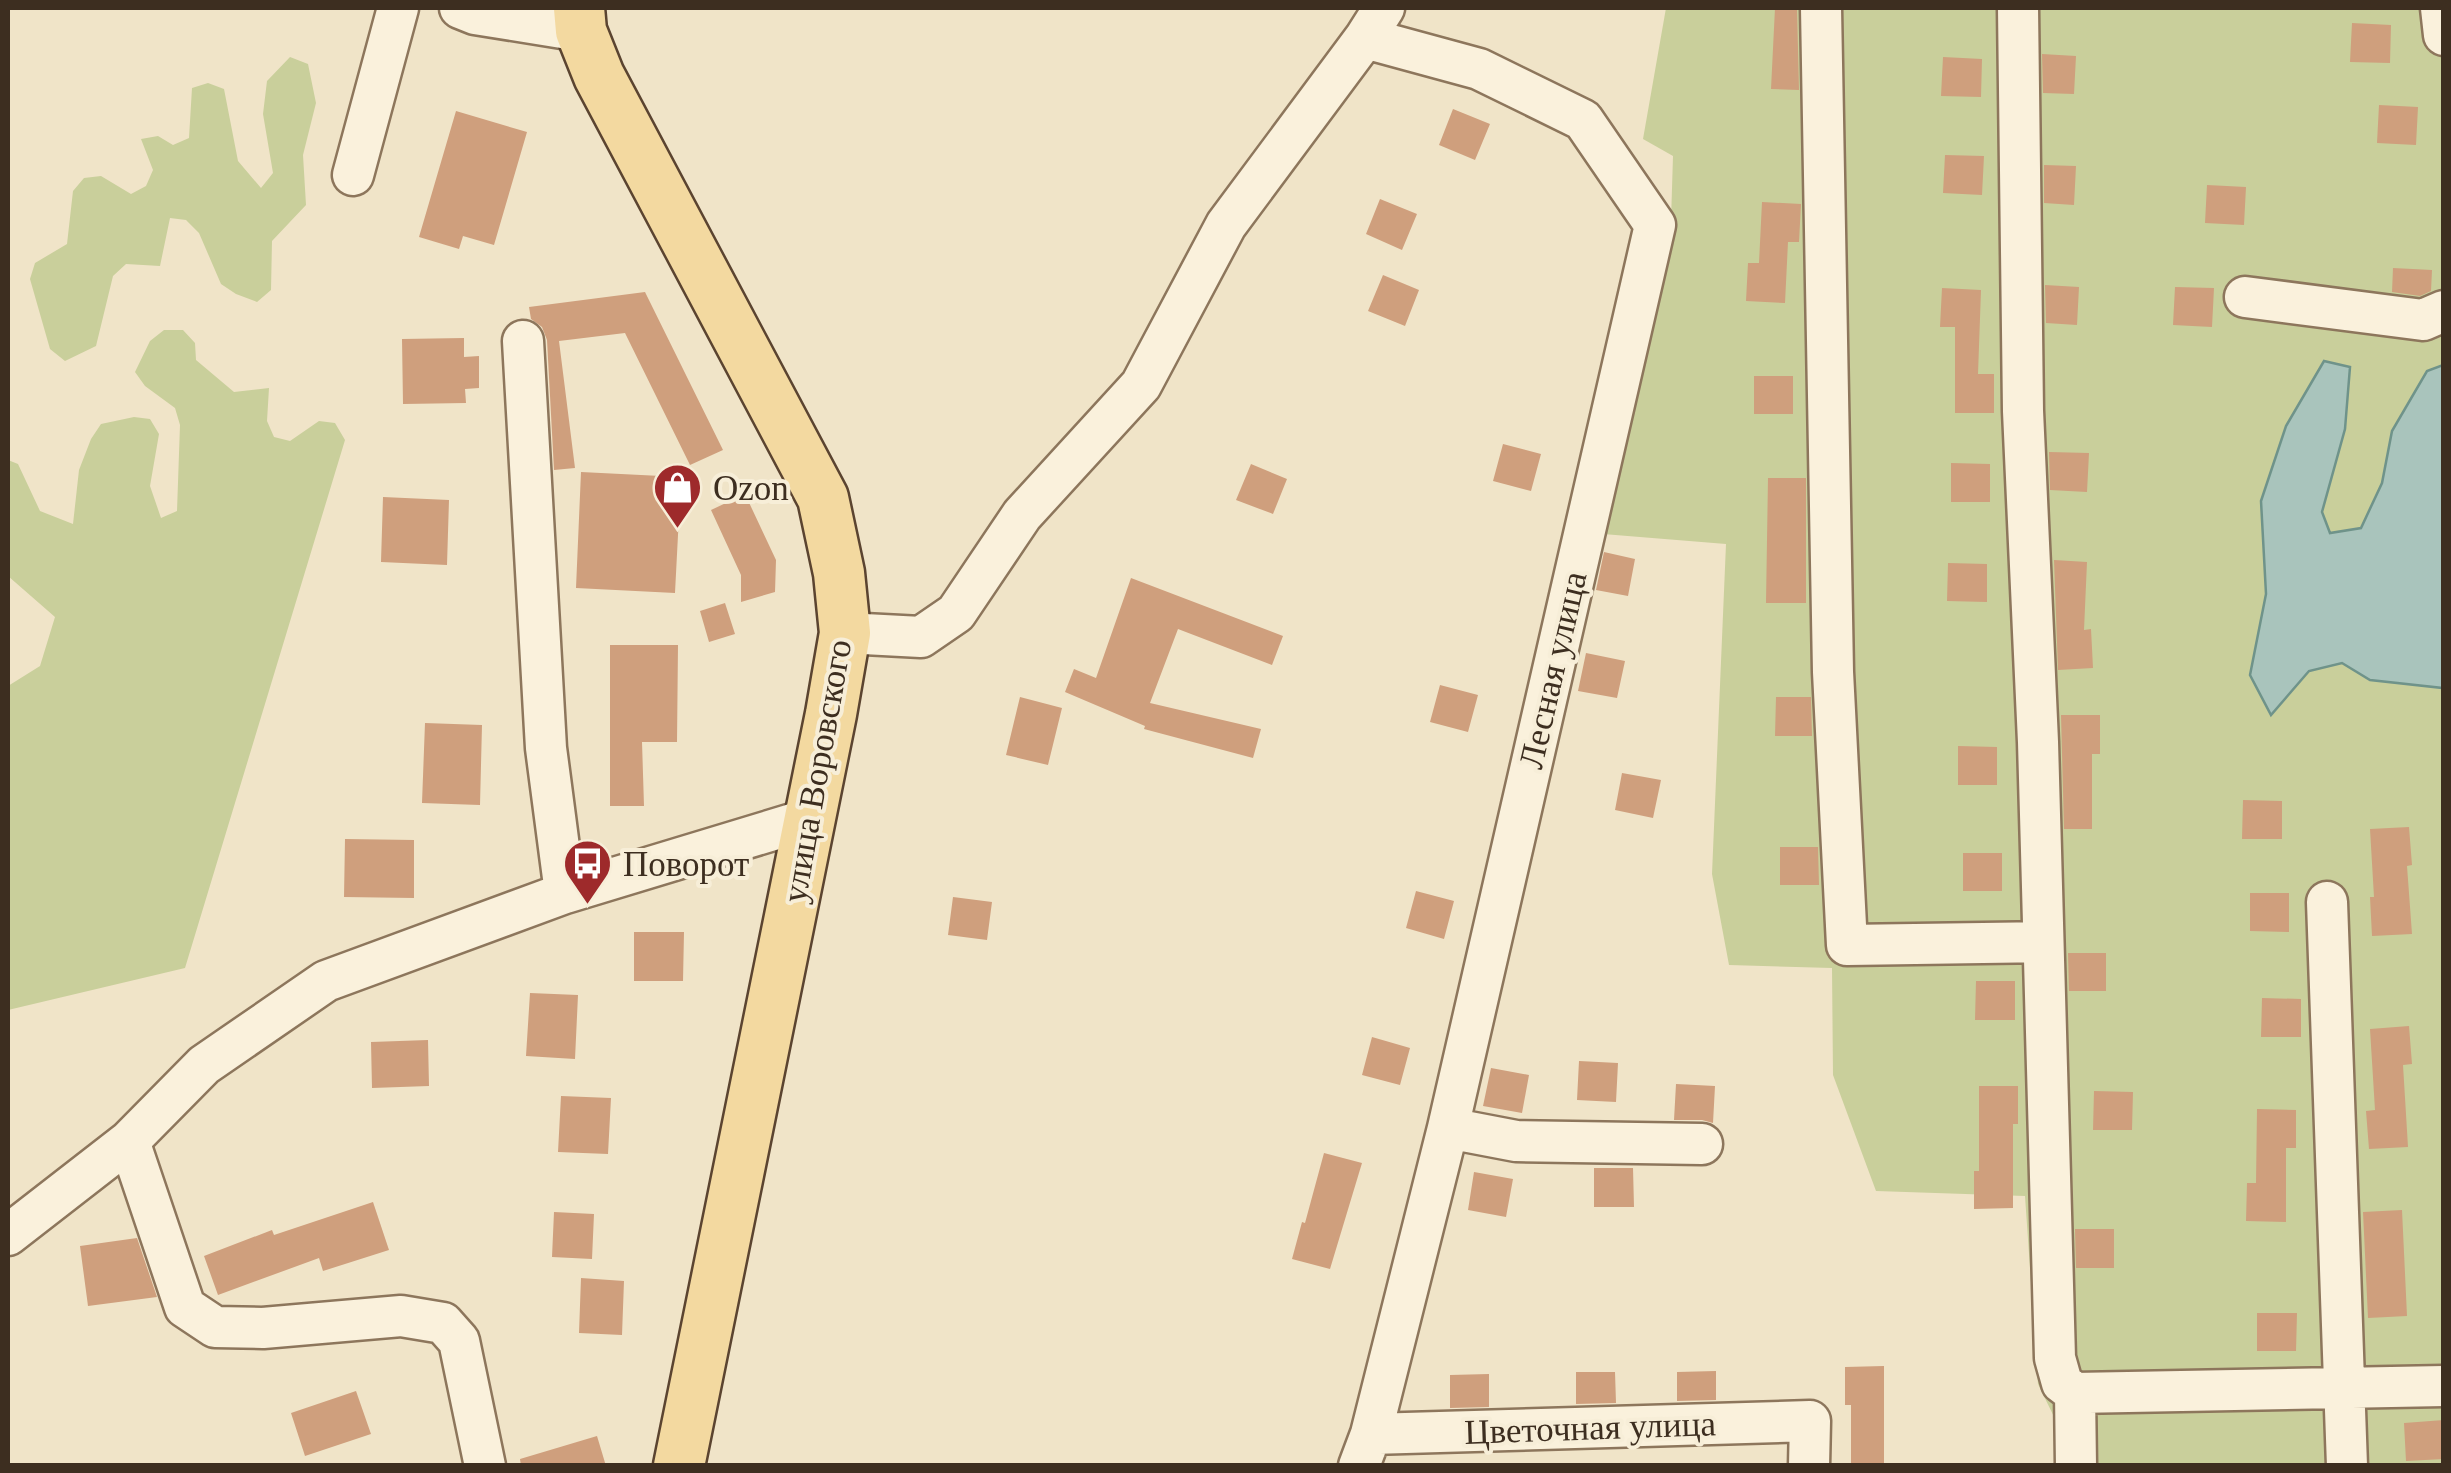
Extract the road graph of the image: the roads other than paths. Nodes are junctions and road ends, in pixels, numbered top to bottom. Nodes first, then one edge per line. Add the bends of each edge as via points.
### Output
1 (398, 8) edge
2 (460, 8) edge
3 (1821, 8) edge
4 (2018, 8) edge
5 (2441, 8) edge
6 (580, 19) edge
7 (1374, 23) edge
8 (2444, 35) edge
9 (353, 175) dead end
10 (2245, 298) dead end
11 (2444, 310) edge
12 (523, 341) dead end
13 (845, 634) junction
14 (810, 819) junction
15 (565, 893) junction
16 (2328, 902) dead end
17 (2043, 942) junction
18 (1448, 1128) junction
19 (129, 1141) junction
20 (1702, 1144) dead end
21 (8, 1235) edge
22 (2444, 1386) edge
23 (2344, 1388) junction
24 (2075, 1393) junction
25 (1365, 1450) edge
26 (486, 1466) edge
27 (679, 1466) edge
28 (1809, 1466) edge
29 (2076, 1466) edge
30 (2347, 1466) edge

1 - 9 street
2 - 6 street
3 - 17 street via 1833,672 1848,945
4 - 17 street via 2023,411
5 - 8 street
6 - 13 main road, улица Воровского via 626,130 823,498
7 - 13 street via 1226,225 1141,385 1022,515 956,613 921,637
7 - 18 street, Лесная улица via 1583,120 1655,225
10 - 11 street via 2423,320
12 - 15 street via 546,748
13 - 14 main road, улица Воровского
14 - 15 street
14 - 27 main road, улица Воровского
15 - 19 street via 326,981 204,1066
16 - 23 street
17 - 24 street via 2055,1358 2062,1383
18 - 20 street via 1516,1141
18 - 25 street, Лесная улица
19 - 21 street
19 - 26 street via 186,1307 216,1326 401,1316 442,1323 460,1341
22 - 23 street
23 - 24 street
23 - 30 street
24 - 29 street
25 - 28 street, Цветочная улица via 1810,1422

